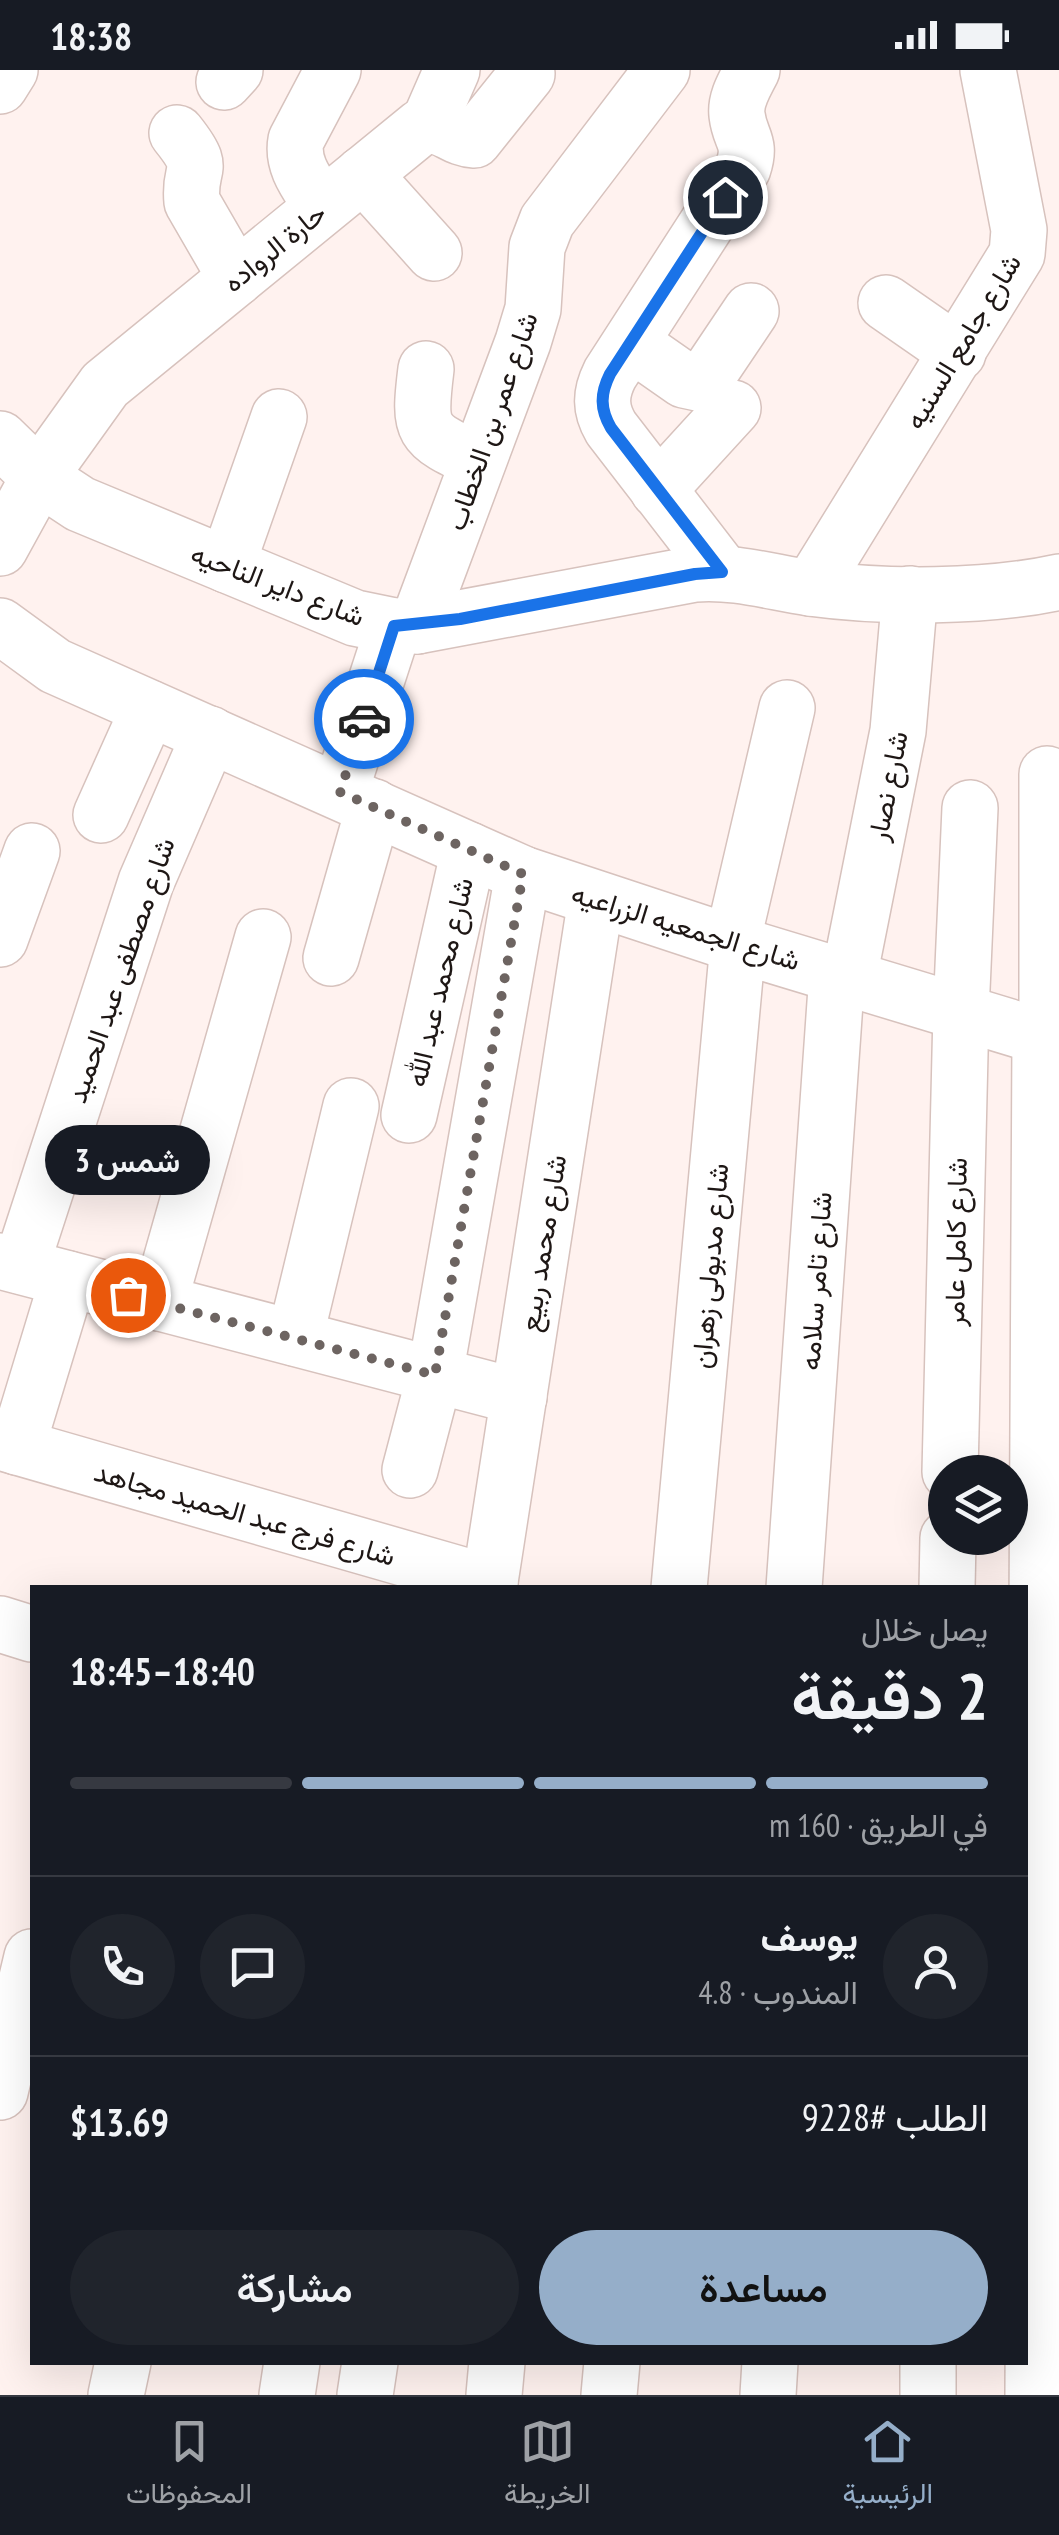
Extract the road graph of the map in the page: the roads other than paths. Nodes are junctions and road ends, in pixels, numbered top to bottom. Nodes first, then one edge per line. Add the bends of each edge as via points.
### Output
1 (10, 70) edge
2 (333, 70) edge
3 (452, 70) edge
4 (662, 70) edge
5 (752, 70) edge
6 (988, 70) edge
7 (527, 74) dead end
8 (0, 86) edge
9 (428, 125) junction
10 (177, 133) dead end
11 (342, 191) junction
12 (1038, 223) edge
13 (434, 253) dead end
14 (236, 278) junction
15 (886, 303) dead end
16 (751, 311) dead end
17 (631, 343) junction
18 (958, 353) junction
19 (426, 369) dead end
20 (732, 408) dead end
21 (279, 417) dead end
22 (0, 439) edge
23 (478, 461) junction
24 (39, 477) junction
25 (658, 490) junction
26 (0, 548) edge
27 (227, 565) junction
28 (722, 572) junction
29 (1059, 582) edge
30 (811, 588) junction
31 (910, 594) junction
32 (0, 626) edge
33 (406, 626) junction
34 (148, 708) junction
35 (787, 708) dead end
36 (210, 734) junction
37 (1047, 774) dead end
38 (357, 800) junction
39 (970, 808) dead end
40 (101, 815) dead end
41 (469, 850) junction
42 (32, 851) dead end
43 (523, 874) junction
44 (596, 899) junction
45 (4, 913) edge
46 (263, 937) dead end
47 (735, 943) junction
48 (332, 958) dead end
49 (843, 975) junction
50 (961, 1012) junction
51 (1049, 1039) edge
52 (350, 1106) dead end
53 (409, 1115) dead end
54 (30, 1268) edge
55 (159, 1302) junction
56 (294, 1338) junction
57 (435, 1375) junction
58 (518, 1397) junction
59 (9, 1445) edge
60 (950, 1455) edge
61 (410, 1470) dead end
62 (948, 1555) edge
63 (489, 1585) edge
64 (680, 1585) edge
65 (794, 1585) edge
66 (947, 1585) edge
67 (0, 1624) edge
68 (30, 1633) edge
69 (30, 1966) edge
70 (0, 2092) edge
71 (123, 2365) edge
72 (292, 2365) edge
73 (370, 2365) edge
74 (498, 2365) edge
75 (612, 2365) edge
76 (770, 2365) edge
77 (928, 2365) edge
78 (116, 2395) edge
79 (287, 2395) edge
80 (365, 2395) edge
81 (494, 2395) edge
82 (609, 2395) edge
83 (768, 2395) edge
84 (928, 2395) edge
85 (1032, 2395) edge

1 - 8 street
2 - 11 street via 293,153 297,166
3 - 9 street
4 - 23 street, شارع عمر بن الخطاب via 548,221 537,247 533,309
5 - 17 street via 736,112 750,148 744,168
6 - 12 street, شارع جامع السنيه
7 - 9 street via 474,140
9 - 11 street, حارة الرواده
10 - 14 street via 198,165 192,202
11 - 13 street
11 - 14 street, حارة الرواده
12 - 18 street, شارع جامع السنيه via 1019,242 1012,266
14 - 24 street, حارة الرواده via 105,384
15 - 18 street
16 - 17 street via 698,383
17 - 25 street via 605,384 602,407
18 - 30 street, شارع جامع السنيه
19 - 23 street via 424,427 437,442
20 - 25 street
21 - 27 street
22 - 24 street, شارع داير الناحيه
23 - 33 street, شارع عمر بن الخطاب
24 - 26 street, حارة الرواده
24 - 27 street, شارع داير الناحيه via 80,504
25 - 28 street
27 - 33 street, شارع داير الناحيه via 355,618
28 - 30 street, شارع داير الناحيه
28 - 33 street, شارع داير الناحيه
29 - 31 street, شارع داير الناحيه via 1020,591
30 - 31 street, شارع داير الناحيه
31 - 49 street, شارع نصار via 898,731
32 - 34 street, شارع الجمعيه الزراعيه via 55,666
33 - 38 street, شارع عمر بن الخطاب
34 - 36 street, شارع الجمعيه الزراعيه
34 - 40 street
35 - 47 street, شارع مدبولى زهران
36 - 38 street, شارع الجمعيه الزراعيه
36 - 54 street, شارع مصطفى عبد الحميد via 146,882
37 - 51 street
38 - 41 street, شارع الجمعيه الزراعيه
38 - 48 street, شارع عمر بن الخطاب
39 - 50 street, شارع كامل عامر
41 - 43 street, شارع الجمعيه الزراعيه
41 - 53 street, شارع محمد عبد الله
42 - 45 street
43 - 44 street, شارع الجمعيه الزراعيه
43 - 57 street
44 - 47 street, شارع الجمعيه الزراعيه
44 - 58 street, شارع محمد ربيع
46 - 55 street
47 - 49 street, شارع الجمعيه الزراعيه
47 - 64 street, شارع مدبولى زهران
49 - 50 street, شارع الجمعيه الزراعيه
49 - 65 street, شارع تامر سلامه
50 - 51 street, شارع الجمعيه الزراعيه
50 - 60 street, شارع كامل عامر
51 - 85 street
52 - 56 street
54 - 55 street
54 - 59 street, شارع مصطفى عبد الحميد
55 - 56 street
56 - 57 street
57 - 58 street
57 - 61 street
58 - 63 street, شارع محمد ربيع
59 - 63 street, شارع فرج عبد الحميد مجاهد
62 - 66 street
67 - 68 street
69 - 70 street
71 - 78 street
72 - 79 street
73 - 80 street
74 - 81 street
75 - 82 street
76 - 83 street
77 - 84 street

